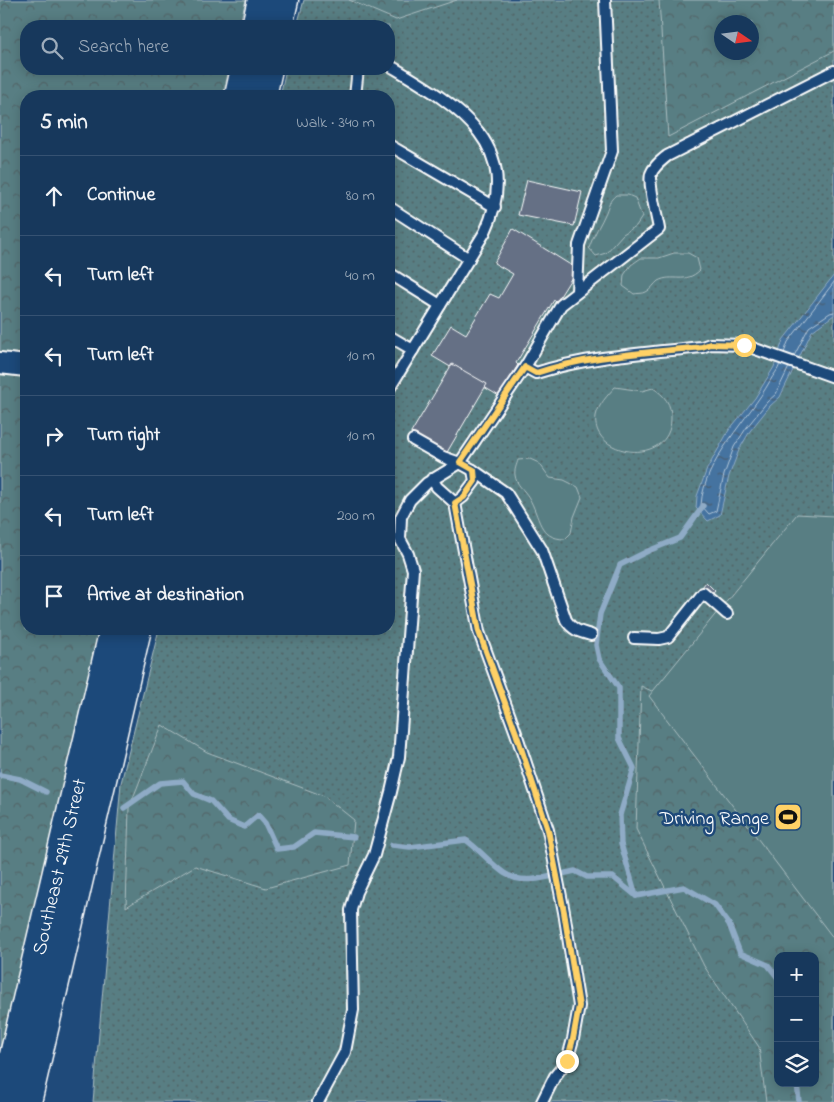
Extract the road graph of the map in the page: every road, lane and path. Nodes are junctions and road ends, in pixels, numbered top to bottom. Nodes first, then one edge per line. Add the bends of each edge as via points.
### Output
1 (262, 0) edge
2 (284, 0) edge
3 (605, 0) edge
4 (257, 20) edge
5 (279, 20) edge
6 (395, 69) edge
7 (834, 71) edge
8 (244, 75) edge
9 (267, 75) edge
10 (357, 75) edge
11 (241, 90) edge
12 (263, 90) edge
13 (356, 90) edge
14 (395, 149) edge
15 (495, 207) junction
16 (395, 211) edge
17 (469, 259) junction
18 (395, 277) edge
19 (577, 292) junction
20 (440, 305) junction
21 (395, 340) edge
22 (413, 350) junction
23 (0, 363) edge
24 (20, 365) edge
25 (525, 367) junction
26 (831, 376) edge
27 (395, 379) edge
28 (413, 440) dead end
29 (460, 462) junction
30 (474, 470) junction
31 (432, 479) junction
32 (475, 481) junction
33 (491, 482) junction
34 (455, 503) junction
35 (727, 614) dead end
36 (113, 635) edge
37 (135, 635) edge
38 (591, 635) dead end
39 (634, 638) dead end
40 (92, 773) junction
41 (14, 1089) edge
42 (318, 1102) edge
43 (542, 1102) edge

1 - 4 main road
2 - 5 main road
3 - 19 lane via 612,151 579,245
6 - 15 lane via 446,100 478,129 495,163 498,183
7 - 19 lane via 667,156 651,174 659,229
8 - 11 main road
9 - 12 main road
10 - 13 lane
14 - 15 lane
15 - 17 lane
16 - 17 lane
17 - 20 lane
18 - 20 lane
19 - 25 lane via 561,304
20 - 22 lane
21 - 22 lane
22 - 27 lane
23 - 24 street
25 - 26 lane via 536,373 587,360 710,344 744,345
25 - 29 lane
28 - 29 lane
29 - 30 lane
29 - 31 lane
30 - 32 lane
30 - 33 lane
31 - 34 lane via 436,488
31 - 42 lane via 410,500 401,517 400,539 413,570 398,757 374,855 351,910 353,1010 345,1052
32 - 33 lane
32 - 34 lane via 464,497
33 - 38 lane via 506,493 542,550 566,620 579,632
34 - 43 lane via 479,632 548,830 579,1006 567,1061
35 - 39 lane via 703,593 668,637
36 - 40 main road, Southeast 29th Street
37 - 40 main road, Southeast 29th Street
40 - 41 main road, Southeast 29th Street

